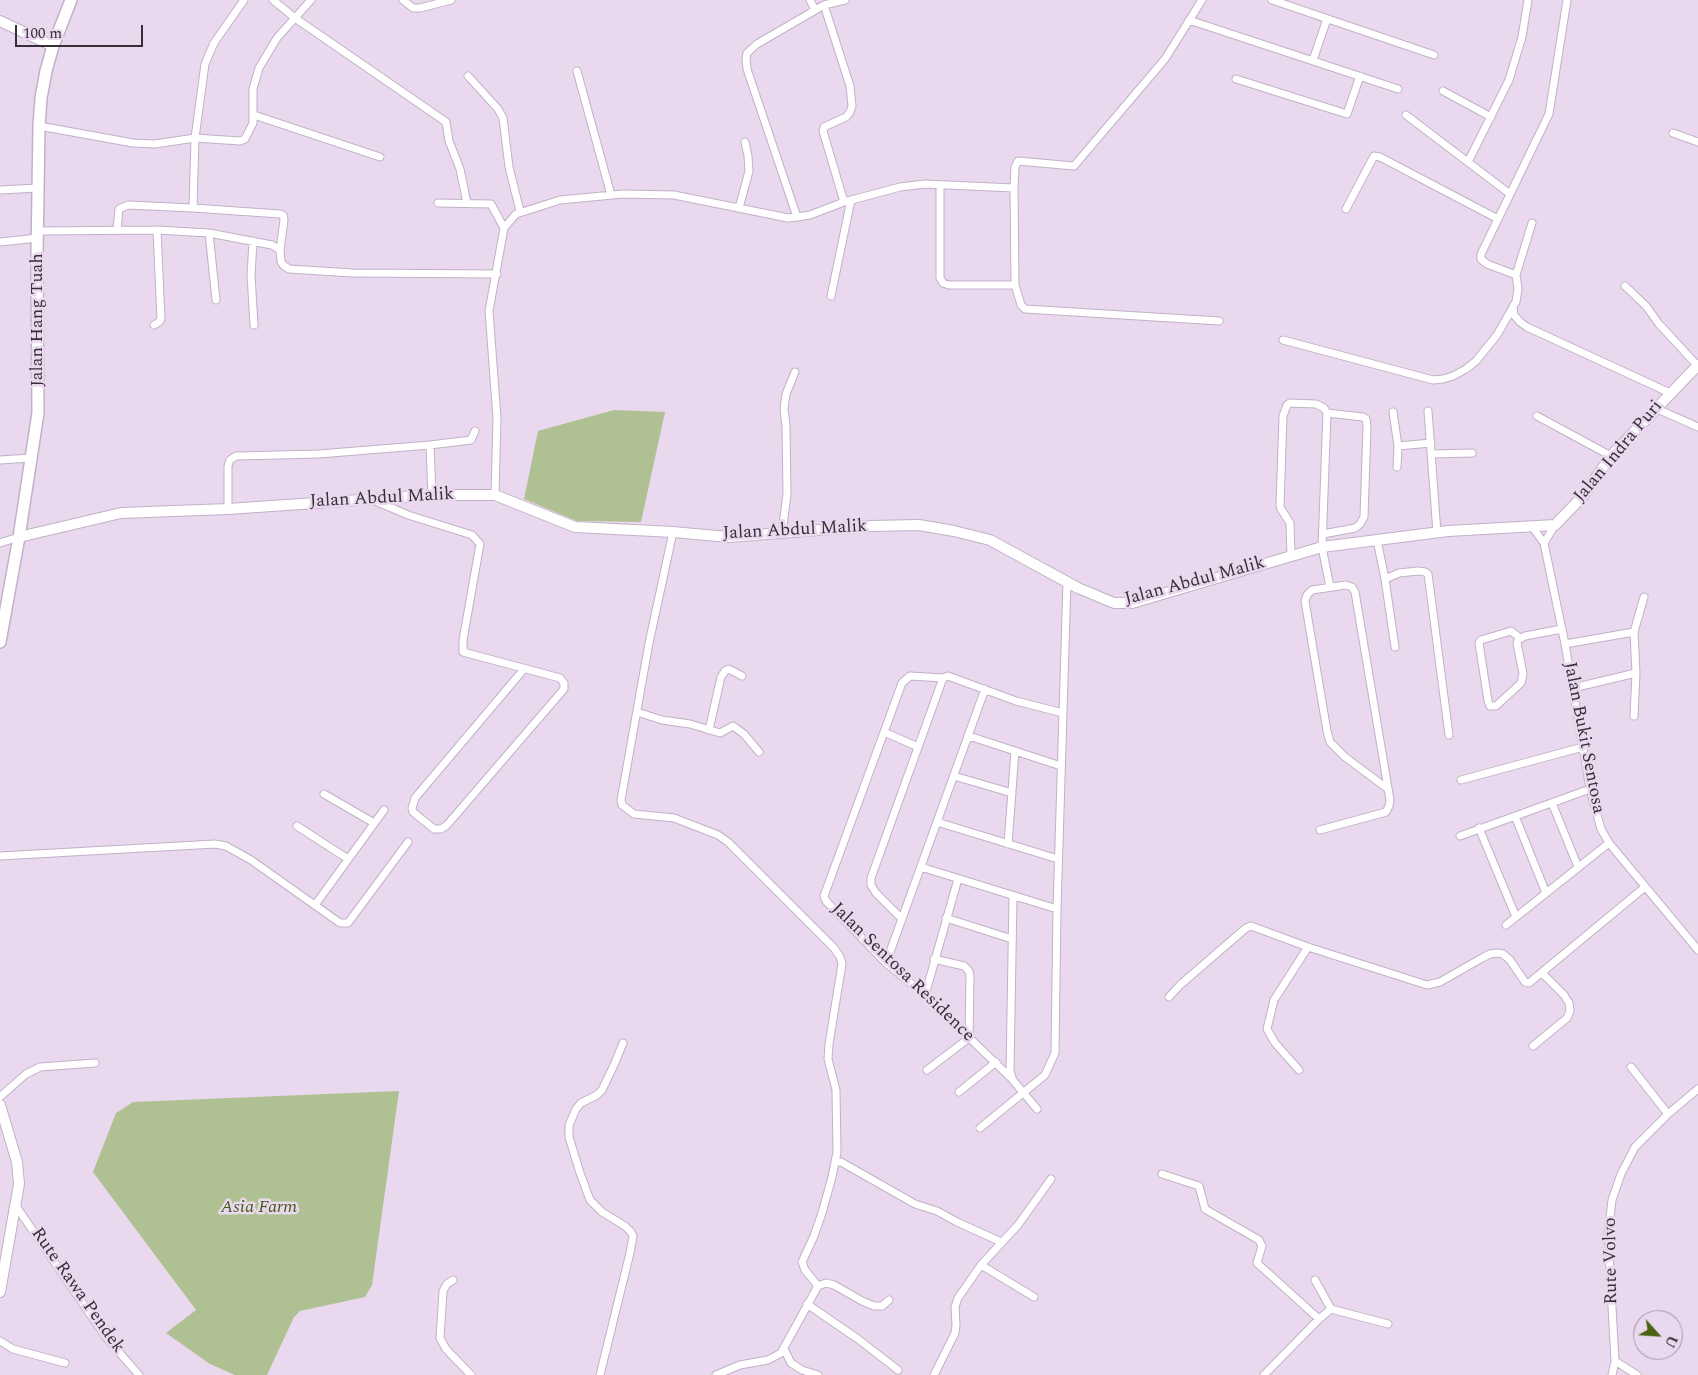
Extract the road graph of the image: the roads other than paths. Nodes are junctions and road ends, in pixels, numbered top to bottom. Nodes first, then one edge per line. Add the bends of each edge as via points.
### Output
1 (71, 0) edge
2 (244, 0) edge
3 (273, 0) edge
4 (311, 0) edge
5 (403, 0) edge
6 (451, 0) edge
7 (810, 0) edge
8 (846, 0) edge
9 (1202, 0) edge
10 (1272, 0) edge
11 (1528, 0) edge
12 (1567, 0) edge
13 (824, 6) junction
14 (815, 10) junction
15 (295, 18) junction
16 (1327, 19) junction
17 (1189, 20) junction
18 (0, 21) edge
19 (53, 46) junction
20 (1434, 55) dead end
21 (1313, 60) junction
22 (577, 71) dead end
23 (468, 76) dead end
24 (1360, 76) junction
25 (1236, 79) dead end
26 (1398, 89) dead end
27 (1443, 92) dead end
28 (254, 115) junction
29 (1406, 115) dead end
30 (1491, 117) junction
31 (39, 126) junction
32 (1674, 133) dead end
33 (195, 138) junction
34 (745, 142) dead end
35 (1698, 142) edge
36 (380, 157) dead end
37 (1468, 162) junction
38 (940, 185) junction
39 (38, 188) junction
40 (1014, 188) junction
41 (0, 190) edge
42 (1510, 194) junction
43 (611, 195) junction
44 (848, 201) junction
45 (438, 203) dead end
46 (466, 203) junction
47 (193, 208) junction
48 (739, 208) junction
49 (1346, 209) dead end
50 (520, 212) junction
51 (797, 217) junction
52 (1498, 219) junction
53 (1532, 223) dead end
54 (504, 228) junction
55 (117, 230) junction
56 (157, 230) junction
57 (209, 233) junction
58 (38, 234) junction
59 (253, 241) junction
60 (0, 242) edge
61 (280, 250) junction
62 (497, 274) junction
63 (1516, 275) junction
64 (1015, 285) junction
65 (1625, 286) dead end
66 (832, 296) dead end
67 (216, 300) dead end
68 (1513, 306) junction
69 (1220, 322) dead end
70 (154, 325) dead end
71 (254, 325) dead end
72 (1283, 340) dead end
73 (1698, 365) edge
74 (795, 372) dead end
75 (1670, 393) junction
76 (1655, 408) junction
77 (1428, 411) dead end
78 (1393, 412) dead end
79 (1327, 413) junction
80 (1537, 416) dead end
81 (1698, 427) edge
82 (474, 431) dead end
83 (1431, 443) junction
84 (430, 445) junction
85 (1398, 446) junction
86 (1472, 453) dead end
87 (1432, 454) junction
88 (1611, 456) junction
89 (32, 458) junction
90 (0, 460) edge
91 (1397, 467) dead end
92 (432, 495) junction
93 (495, 495) junction
94 (372, 500) junction
95 (228, 509) junction
96 (1555, 525) junction
97 (1533, 528) junction
98 (673, 532) junction
99 (1437, 533) junction
100 (782, 534) junction
101 (1323, 534) junction
102 (19, 537) junction
103 (1377, 540) junction
104 (0, 543) edge
105 (1544, 543) junction
106 (1322, 547) junction
107 (1291, 556) junction
108 (1385, 579) junction
109 (1067, 582) junction
110 (1330, 587) junction
111 (5, 595) edge
112 (1644, 597) dead end
113 (1562, 629) junction
114 (1634, 632) junction
115 (1520, 638) junction
116 (0, 642) edge
117 (1565, 644) junction
118 (1395, 646) dead end
119 (524, 669) junction
120 (1636, 673) junction
121 (742, 676) dead end
122 (943, 678) junction
123 (985, 688) junction
124 (1573, 688) junction
125 (637, 712) junction
126 (1063, 713) junction
127 (1634, 716) dead end
128 (709, 730) junction
129 (884, 732) junction
130 (1449, 735) dead end
131 (969, 736) junction
132 (918, 747) junction
133 (1583, 747) junction
134 (1015, 751) junction
135 (759, 752) dead end
136 (1061, 766) junction
137 (954, 776) junction
138 (1461, 780) dead end
139 (1590, 789) junction
140 (1388, 790) junction
141 (1012, 793) junction
142 (324, 794) dead end
143 (1552, 803) junction
144 (384, 810) dead end
145 (1515, 816) junction
146 (938, 822) junction
147 (374, 823) junction
148 (297, 826) dead end
149 (1479, 828) junction
150 (1320, 830) dead end
151 (1460, 836) dead end
152 (408, 842) dead end
153 (1609, 842) junction
154 (1008, 844) junction
155 (0, 856) edge
156 (348, 859) junction
157 (1058, 859) junction
158 (921, 867) junction
159 (1578, 867) junction
160 (958, 879) junction
161 (1645, 887) junction
162 (1546, 893) junction
163 (1013, 896) junction
164 (315, 905) junction
165 (1057, 909) junction
166 (1516, 917) junction
167 (946, 918) junction
168 (902, 919) junction
169 (1506, 925) dead end
170 (1012, 940) junction
171 (1308, 947) junction
172 (1698, 950) edge
173 (934, 958) junction
174 (886, 963) junction
175 (1542, 973) junction
176 (925, 996) junction
177 (1169, 997) dead end
178 (969, 1038) junction
179 (623, 1043) dead end
180 (1533, 1046) dead end
181 (996, 1062) junction
182 (95, 1064) dead end
183 (1630, 1068) dead end
184 (928, 1070) dead end
185 (1299, 1070) dead end
186 (1012, 1079) junction
187 (1698, 1089) edge
188 (959, 1092) dead end
189 (1023, 1092) junction
190 (0, 1096) edge
191 (0, 1105) edge
192 (1037, 1110) dead end
193 (1668, 1114) junction
194 (980, 1128) dead end
195 (835, 1162) junction
196 (1162, 1174) dead end
197 (1051, 1179) dead end
198 (16, 1206) junction
199 (1001, 1242) junction
200 (981, 1265) junction
201 (3, 1267) edge
202 (453, 1280) dead end
203 (1316, 1280) dead end
204 (818, 1286) junction
205 (0, 1292) edge
206 (1034, 1296) dead end
207 (889, 1300) dead end
208 (807, 1304) junction
209 (1332, 1309) junction
210 (1319, 1319) junction
211 (1388, 1324) dead end
212 (0, 1341) edge
213 (784, 1349) junction
214 (1615, 1361) junction
215 (65, 1363) dead end
216 (898, 1370) dead end
217 (139, 1375) edge
218 (471, 1375) edge
219 (600, 1375) edge
220 (716, 1375) edge
221 (818, 1375) edge
222 (934, 1375) edge
223 (1264, 1375) edge
224 (1612, 1375) edge
225 (1637, 1375) edge

1 - 19 main road, Jalan Hang Tuah
2 - 33 street via 214,43 205,64
3 - 15 street
4 - 15 street
5 - 6 street via 412,8 420,8
7 - 14 street
8 - 13 street
9 - 17 street
10 - 16 street
11 - 30 street via 1510,80
12 - 42 street via 1549,114
13 - 14 street
13 - 44 street via 850,86 852,106 846,117 822,131
14 - 51 street via 757,44 747,53 746,59
15 - 28 street via 273,44 260,68 252,104
15 - 46 street via 446,122
16 - 20 street
16 - 21 street
17 - 21 street
17 - 40 street via 1165,59 1074,166 1018,161
18 - 19 street
19 - 31 main road, Jalan Hang Tuah via 46,71
21 - 24 street
22 - 43 street
23 - 50 street via 498,109 502,118
24 - 25 street via 1347,114
24 - 26 street
27 - 30 street
28 - 33 street via 251,130 240,141
28 - 36 street
29 - 37 street
30 - 37 street
31 - 33 street via 133,143 155,144
31 - 39 main road, Jalan Hang Tuah
32 - 35 street
33 - 47 street
34 - 48 street via 749,172
37 - 42 street
38 - 40 street
38 - 44 street via 900,187
38 - 64 street via 942,283 949,286
39 - 41 street
39 - 58 main road, Jalan Hang Tuah
40 - 64 street
42 - 52 street
43 - 48 street via 674,195
43 - 50 street via 560,200
44 - 51 street
44 - 66 street
45 - 46 street
46 - 54 street via 491,204
47 - 55 street via 128,205 118,212
47 - 61 street via 283,215
48 - 51 street
49 - 52 street via 1374,156
50 - 54 street
52 - 63 street via 1481,254 1482,259
53 - 63 street
54 - 62 street
55 - 56 street
55 - 58 street
56 - 57 street
56 - 70 street via 161,319
57 - 59 street
57 - 67 street
58 - 60 street
58 - 89 main road, Jalan Hang Tuah via 38,413
59 - 61 street
59 - 71 street via 250,275
61 - 62 street via 281,261 289,269
62 - 93 street via 489,311 497,418
63 - 68 street via 1518,288
64 - 69 street via 1025,309
65 - 73 street
68 - 72 street via 1497,335 1476,361 1466,370 1443,379 1433,380
68 - 75 street via 1514,315 1527,327
73 - 75 street, Jalan Indra Puri
74 - 100 street via 784,409 786,494
75 - 76 street, Jalan Indra Puri
76 - 81 street
76 - 88 street, Jalan Indra Puri
77 - 83 street
78 - 85 street
79 - 101 street
79 - 101 street via 1363,417 1367,427 1364,517 1355,528
79 - 107 street via 1316,404 1290,403 1283,416 1280,506 1290,523
80 - 88 street
82 - 84 street via 471,440
83 - 85 street
83 - 87 street
84 - 92 street
84 - 95 street via 319,454 236,456 228,466
85 - 91 street
86 - 87 street
87 - 99 street
88 - 96 street, Jalan Indra Puri via 1582,496
89 - 90 street
89 - 102 main road, Jalan Hang Tuah
92 - 93 street, Jalan Abdul Malik
92 - 94 street, Jalan Abdul Malik
93 - 98 street, Jalan Abdul Malik via 575,527
94 - 95 street, Jalan Abdul Malik
94 - 119 street via 477,539 480,544 462,650 465,654
95 - 102 street, Jalan Abdul Malik via 121,513
96 - 97 street, Jalan Abdul Malik
96 - 105 street, Jalan Indra Puri
97 - 99 street, Jalan Abdul Malik
97 - 105 street, Jalan Bukit Sentosa
98 - 100 street, Jalan Abdul Malik via 728,537
98 - 125 street
99 - 103 street, Jalan Abdul Malik
100 - 109 street, Jalan Abdul Malik via 919,525 990,540
101 - 106 street
102 - 104 street
102 - 111 main road, Jalan Hang Tuah
103 - 106 street, Jalan Abdul Malik
103 - 108 street
105 - 113 street, Jalan Bukit Sentosa
106 - 107 street, Jalan Abdul Malik
106 - 110 street
107 - 109 street, Jalan Abdul Malik via 1132,603 1114,603
108 - 118 street
108 - 130 street via 1399,573 1418,571 1428,574
109 - 126 street
110 - 140 street via 1346,585 1355,592
110 - 140 street via 1312,590 1305,601 1330,742
111 - 116 main road, Jalan Hang Tuah
112 - 114 street
113 - 115 street
113 - 117 street, Jalan Bukit Sentosa
114 - 117 street
114 - 120 street
115 - 115 street via 1511,631 1478,643 1490,706 1496,706 1521,684 1523,674 1517,644
117 - 124 street, Jalan Bukit Sentosa
119 - 119 street via 560,678 564,689 447,825 434,828 413,812 415,798
120 - 124 street
120 - 127 street
121 - 128 street via 729,669 721,677
122 - 123 street, Jalan Sentosa Residence via 948,676
122 - 129 street, Jalan Sentosa Residence via 910,676 902,683
122 - 132 street
123 - 126 street, Jalan Sentosa Residence via 1016,701
123 - 131 street
124 - 133 street, Jalan Bukit Sentosa
125 - 128 street
125 - 195 street via 622,805 634,814 674,818 718,835 840,957 842,972 828,1059 836,1090
126 - 136 street
128 - 135 street via 720,733 737,727
129 - 132 street
129 - 174 street, Jalan Sentosa Residence via 824,896
131 - 134 street
131 - 137 street
132 - 168 street via 871,878 876,893
133 - 138 street
133 - 139 street, Jalan Bukit Sentosa
134 - 136 street
134 - 141 street
136 - 157 street
137 - 141 street
137 - 146 street
139 - 143 street
139 - 153 street, Jalan Bukit Sentosa
140 - 150 street via 1390,800 1386,812
141 - 154 street
142 - 147 street
143 - 145 street
143 - 159 street
144 - 147 street
145 - 149 street
145 - 162 street
146 - 154 street
146 - 158 street
147 - 156 street
148 - 156 street
149 - 151 street
149 - 166 street
152 - 164 street via 348,923 340,923
153 - 159 street
153 - 161 street, Jalan Bukit Sentosa
154 - 157 street
155 - 164 street via 215,844 226,846 251,860
156 - 164 street
157 - 165 street
158 - 160 street
158 - 168 street
159 - 162 street
160 - 163 street
160 - 167 street
161 - 172 street, Jalan Bukit Sentosa
161 - 175 street
162 - 166 street
163 - 165 street
163 - 170 street
165 - 189 street via 1055,1053 1045,1075
166 - 169 street
167 - 170 street
167 - 173 street
168 - 174 street
170 - 186 street
171 - 175 street via 1427,984 1440,982 1490,954 1503,954 1527,983
171 - 177 street via 1256,926 1246,928
171 - 185 street via 1274,1000 1267,1029
173 - 176 street
173 - 178 street via 964,966 969,971
174 - 176 street, Jalan Sentosa Residence
175 - 180 street via 1564,995 1570,1012
176 - 178 street, Jalan Sentosa Residence
178 - 181 street, Jalan Sentosa Residence
178 - 184 street
179 - 219 street via 602,1090 581,1103 569,1125 569,1137 590,1200 625,1226 633,1236
181 - 186 street, Jalan Sentosa Residence
181 - 188 street
182 - 190 street via 40,1067 26,1074
183 - 193 street
186 - 189 street, Jalan Sentosa Residence
187 - 193 street, Rute Volvo
189 - 192 street, Jalan Sentosa Residence
189 - 194 street
191 - 198 street via 17,1162
193 - 214 street, Rute Volvo via 1635,1147 1612,1200 1608,1234
195 - 199 street via 841,1162 915,1204 938,1211
195 - 204 street via 822,1213 802,1262
196 - 210 street via 1199,1186 1205,1209 1260,1240 1262,1246 1257,1263
197 - 199 street via 1018,1225
198 - 201 street
198 - 217 street, Rute Rawa Pendek via 105,1336
199 - 200 street
200 - 206 street
200 - 222 street via 958,1298 955,1333
201 - 205 street
202 - 218 street via 443,1291 440,1338
203 - 209 street
204 - 207 street via 826,1282 874,1306 882,1306
204 - 208 street
208 - 213 street
208 - 216 street
209 - 210 street
209 - 211 street
210 - 223 street
212 - 215 street via 13,1349
213 - 220 street via 768,1360 740,1365
213 - 221 street via 791,1363
214 - 224 street, Rute Volvo
214 - 225 street

